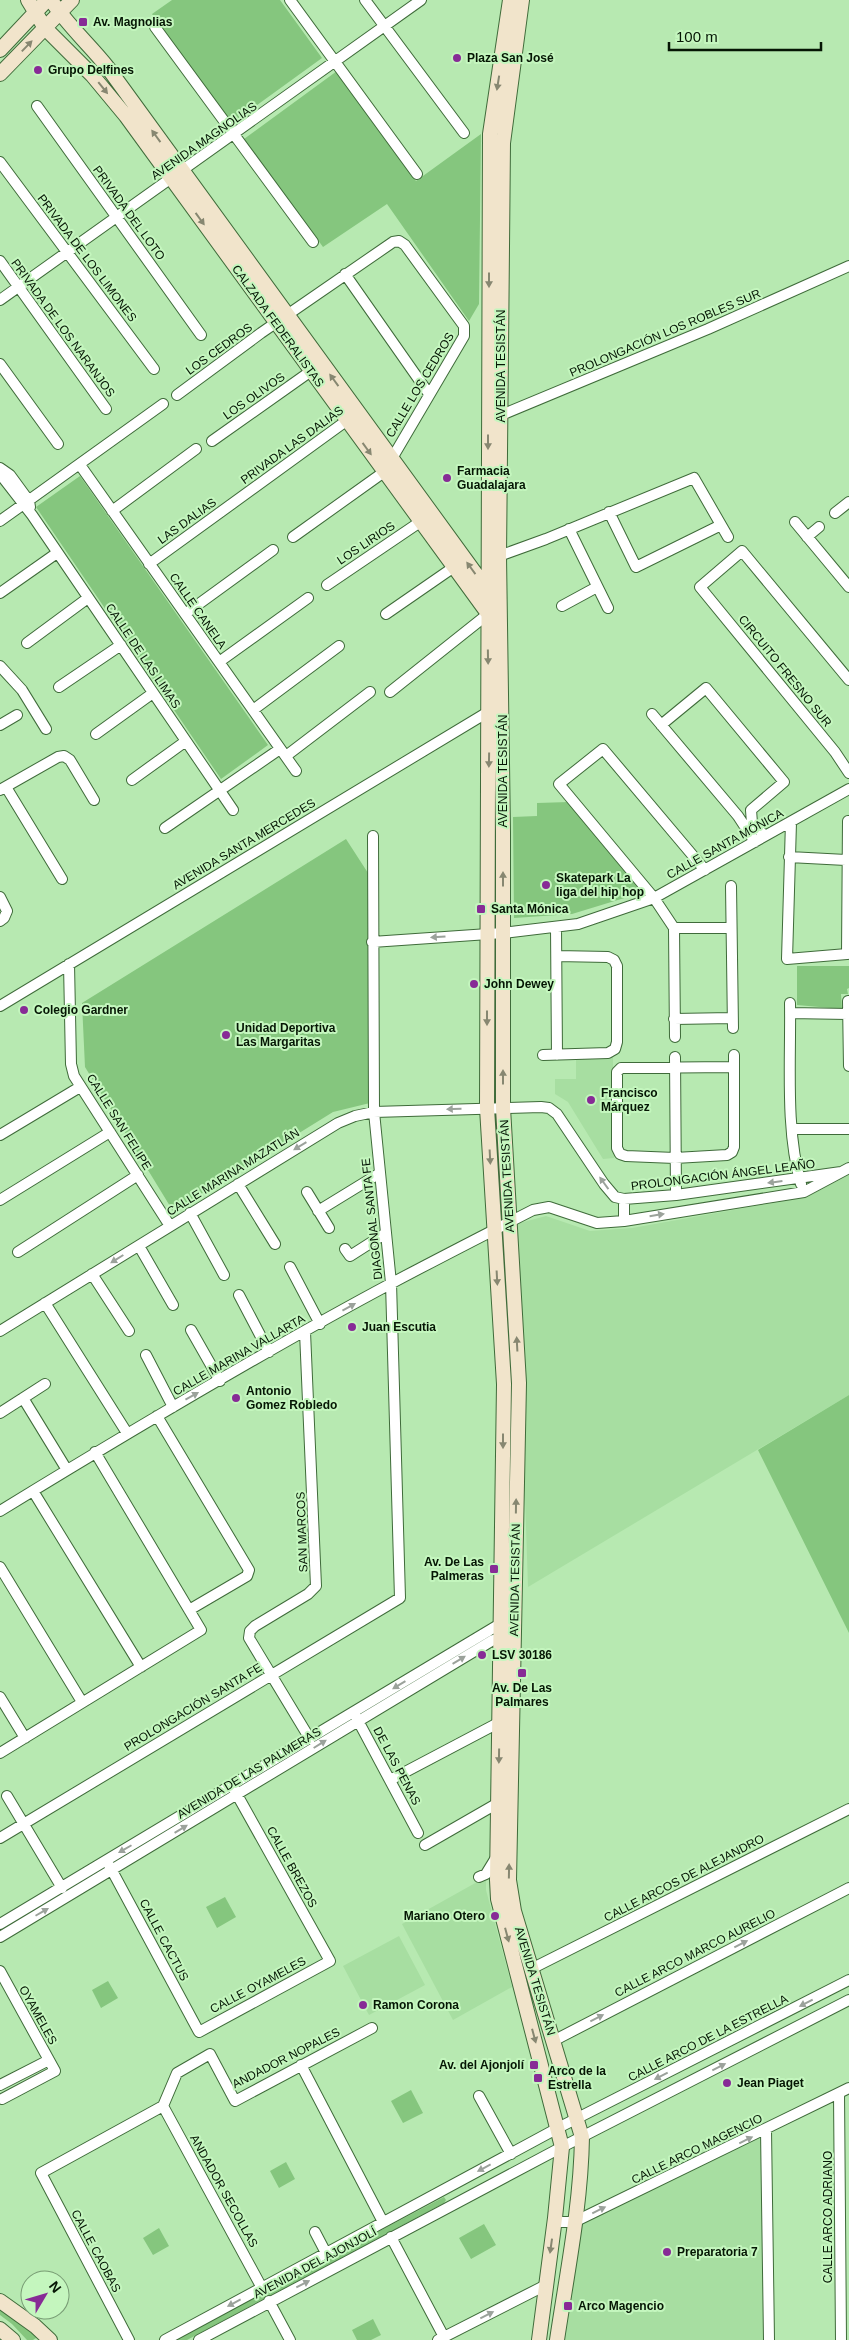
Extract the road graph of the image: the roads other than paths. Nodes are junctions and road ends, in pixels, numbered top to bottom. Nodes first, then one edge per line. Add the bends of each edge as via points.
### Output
1 (28, 0) edge
2 (47, 0) edge
3 (51, 0) edge
4 (72, 0) edge
5 (290, 0) edge
6 (365, 0) edge
7 (421, 0) edge
8 (510, 0) edge
9 (522, 0) edge
10 (35, 13) junction
11 (59, 13) junction
12 (155, 26) dead end
13 (385, 27) junction
14 (45, 28) junction
15 (92, 48) junction
16 (0, 50) edge
17 (78, 60) junction
18 (335, 63) junction
19 (0, 74) edge
20 (37, 106) dead end
21 (131, 112) junction
22 (464, 133) dead end
23 (234, 135) junction
24 (0, 162) edge
25 (417, 174) dead end
26 (177, 175) junction
27 (116, 218) junction
28 (313, 242) dead end
29 (496, 245) junction
30 (67, 253) junction
31 (0, 261) edge
32 (849, 266) edge
33 (345, 274) junction
34 (19, 287) junction
35 (0, 300) edge
36 (287, 315) junction
37 (275, 323) junction
38 (201, 335) dead end
39 (0, 364) edge
40 (154, 369) dead end
41 (311, 371) junction
42 (429, 394) junction
43 (177, 396) dead end
44 (163, 404) dead end
45 (106, 409) dead end
46 (352, 417) junction
47 (495, 418) junction
48 (212, 441) dead end
49 (58, 444) dead end
50 (196, 449) dead end
51 (391, 458) junction
52 (80, 465) junction
53 (1, 469) edge
54 (384, 472) junction
55 (240, 498) joint
56 (849, 502) edge
57 (25, 503) junction
58 (112, 511) junction
59 (609, 512) junction
60 (835, 512) dead end
61 (0, 521) edge
62 (420, 522) junction
63 (795, 522) dead end
64 (721, 525) junction
65 (819, 527) dead end
66 (569, 530) junction
67 (728, 536) dead end
68 (293, 537) dead end
69 (808, 537) junction
70 (274, 550) dead end
71 (57, 553) junction
72 (499, 556) junction
73 (149, 564) junction
74 (454, 567) junction
75 (327, 585) dead end
76 (597, 587) junction
77 (849, 587) edge
78 (487, 590) junction
79 (0, 593) edge
80 (88, 598) junction
81 (308, 598) dead end
82 (562, 606) dead end
83 (608, 608) dead end
84 (494, 611) junction
85 (185, 614) junction
86 (386, 614) dead end
87 (501, 632) joint
88 (27, 643) dead end
89 (120, 646) junction
90 (339, 646) dead end
91 (219, 662) junction
92 (0, 666) edge
93 (849, 680) edge
94 (59, 687) dead end
95 (370, 692) dead end
96 (390, 692) dead end
97 (153, 693) junction
98 (502, 704) junction
99 (253, 710) junction
100 (490, 711) junction
101 (652, 714) dead end
102 (17, 715) dead end
103 (0, 725) edge
104 (661, 725) junction
105 (46, 729) dead end
106 (96, 734) dead end
107 (186, 741) junction
108 (283, 752) junction
109 (296, 771) dead end
110 (849, 773) edge
111 (132, 780) dead end
112 (3, 788) edge
113 (849, 789) edge
114 (219, 790) junction
115 (94, 800) dead end
116 (233, 810) dead end
117 (848, 821) edge
118 (791, 822) junction
119 (165, 828) dead end
120 (373, 836) dead end
121 (760, 839) junction
122 (789, 857) junction
123 (846, 860) junction
124 (704, 870) junction
125 (62, 878) dead end
126 (731, 886) dead end
127 (0, 897) edge
128 (654, 898) junction
129 (2, 919) edge
130 (556, 927) junction
131 (674, 928) junction
132 (731, 928) junction
133 (503, 933) junction
134 (486, 934) junction
135 (372, 942) junction
136 (557, 956) junction
137 (69, 964) junction
138 (848, 1001) edge
139 (0, 1006) edge
140 (848, 1014) edge
141 (674, 1019) junction
142 (675, 1037) dead end
143 (543, 1055) dead end
144 (557, 1055) junction
145 (734, 1055) dead end
146 (675, 1062) junction
147 (849, 1066) edge
148 (733, 1067) junction
149 (80, 1087) junction
150 (487, 1108) junction
151 (503, 1108) junction
152 (374, 1112) junction
153 (849, 1128) edge
154 (792, 1129) junction
155 (110, 1132) junction
156 (0, 1135) edge
157 (675, 1158) junction
158 (845, 1170) edge
159 (380, 1173) junction
160 (138, 1175) junction
161 (800, 1179) junction
162 (238, 1184) junction
163 (307, 1192) dead end
164 (804, 1192) junction
165 (676, 1195) junction
166 (0, 1200) edge
167 (624, 1200) junction
168 (318, 1210) junction
169 (190, 1214) junction
170 (624, 1221) junction
171 (510, 1222) junction
172 (170, 1226) junction
173 (329, 1228) dead end
174 (494, 1230) junction
175 (386, 1232) junction
176 (275, 1244) dead end
177 (138, 1246) junction
178 (345, 1249) dead end
179 (18, 1252) dead end
180 (290, 1267) dead end
181 (92, 1274) junction
182 (224, 1274) dead end
183 (391, 1283) junction
184 (239, 1295) dead end
185 (45, 1303) junction
186 (173, 1306) dead end
187 (320, 1324) junction
188 (191, 1330) dead end
189 (0, 1331) edge
190 (129, 1331) dead end
191 (306, 1332) junction
192 (269, 1352) junction
193 (146, 1355) dead end
194 (220, 1381) junction
195 (45, 1384) dead end
196 (23, 1398) junction
197 (173, 1407) junction
198 (0, 1412) edge
199 (158, 1416) junction
200 (127, 1433) junction
201 (95, 1452) junction
202 (67, 1470) junction
203 (33, 1491) junction
204 (0, 1511) edge
205 (0, 1567) edge
206 (400, 1598) joint
207 (189, 1610) junction
208 (508, 1631) junction
209 (141, 1666) junction
210 (271, 1675) junction
211 (0, 1697) edge
212 (82, 1702) junction
213 (356, 1716) junction
214 (500, 1722) junction
215 (25, 1738) junction
216 (310, 1738) junction
217 (0, 1753) edge
218 (390, 1780) junction
219 (235, 1791) junction
220 (7, 1796) dead end
221 (498, 1803) junction
222 (849, 1808) edge
223 (23, 1824) junction
224 (418, 1833) dead end
225 (0, 1838) edge
226 (425, 1845) dead end
227 (498, 1856) junction
228 (107, 1860) junction
229 (112, 1870) junction
230 (479, 1878) dead end
231 (62, 1888) junction
232 (849, 1888) edge
233 (0, 1924) edge
234 (0, 1937) edge
235 (330, 1961) joint
236 (531, 1969) junction
237 (0, 1970) edge
238 (849, 1980) edge
239 (849, 2000) edge
240 (372, 2028) dead end
241 (198, 2032) joint
242 (554, 2041) junction
243 (49, 2060) junction
244 (301, 2065) junction
245 (0, 2085) edge
246 (849, 2088) edge
247 (839, 2093) junction
248 (479, 2096) dead end
249 (2, 2099) dead end
250 (163, 2106) junction
251 (578, 2119) junction
252 (558, 2128) junction
253 (766, 2130) junction
254 (582, 2137) junction
255 (562, 2147) junction
256 (511, 2154) junction
257 (436, 2194) junction
258 (444, 2209) junction
259 (555, 2218) junction
260 (383, 2222) junction
261 (574, 2222) junction
262 (315, 2232) dead end
263 (391, 2237) junction
264 (326, 2253) junction
265 (546, 2285) junction
266 (262, 2288) junction
267 (0, 2301) edge
268 (269, 2301) junction
269 (192, 2325) junction
270 (0, 2329) edge
271 (441, 2339) edge
272 (13, 2340) edge
273 (50, 2340) edge
274 (129, 2340) edge
275 (165, 2340) edge
276 (199, 2340) edge
277 (290, 2340) edge
278 (539, 2340) edge
279 (557, 2340) edge
280 (769, 2340) edge
281 (841, 2340) edge

1 - 10 street, CALZADA FEDERALISTAS
2 - 10 street
3 - 11 street, CALZADA FEDERALISTAS
4 - 11 street
5 - 18 street
6 - 13 street
7 - 13 street, AVENIDA MAGNOLIAS
8 -> 29 street, AVENIDA TESISTÁN via 490,134
9 - 29 street, AVENIDA TESISTÁN via 503,143
10 - 14 street, CALZADA FEDERALISTAS
10 - 16 street
11 - 14 street
11 - 15 street, CALZADA FEDERALISTAS
12 - 23 street
13 - 18 street, AVENIDA MAGNOLIAS
13 - 22 street
14 - 17 street, CALZADA FEDERALISTAS
19 -> 14 street
15 - 17 street
15 - 21 street, CALZADA FEDERALISTAS
17 -> 21 street, CALZADA FEDERALISTAS
18 - 23 street, AVENIDA MAGNOLIAS
18 - 25 street
20 - 27 street, PRIVADA DEL LOTO
21 - 26 street, CALZADA FEDERALISTAS
23 - 26 street, AVENIDA MAGNOLIAS
23 - 28 street
24 - 30 street, PRIVADA DE LOS LIMONES
26 - 27 street, AVENIDA MAGNOLIAS
26 - 36 street, CALZADA FEDERALISTAS
26 -> 37 street, CALZADA FEDERALISTAS
27 - 30 street, AVENIDA MAGNOLIAS
27 - 38 street, PRIVADA DEL LOTO
29 - 47 street, AVENIDA TESISTÁN
30 - 34 street, AVENIDA MAGNOLIAS
30 - 40 street, PRIVADA DE LOS LIMONES
31 - 34 street, PRIVADA DE LOS NARANJOS
32 - 47 street, PROLONGACIÓN LOS ROBLES SUR
33 - 36 street, CALLE LOS CEDROS
33 - 42 street
33 - 42 street, CALLE LOS CEDROS via 399,241 464,326 464,336
34 - 35 street, AVENIDA MAGNOLIAS
34 - 45 street, PRIVADA DE LOS NARANJOS
36 - 37 street, LOS CEDROS
46 -> 36 street, CALZADA FEDERALISTAS
37 - 41 street, CALZADA FEDERALISTAS
37 - 43 street, LOS CEDROS
39 - 49 street
41 - 46 street, CALZADA FEDERALISTAS
41 - 48 street, LOS OLIVOS
42 - 51 street, CALLE LOS CEDROS
44 - 52 street
46 - 51 street, CALZADA FEDERALISTAS
46 -> 54 street, CALZADA FEDERALISTAS
46 - 55 street, PRIVADA LAS DALIAS
47 - 72 street, AVENIDA TESISTÁN
47 -> 78 street, AVENIDA TESISTÁN
50 - 58 street
51 - 54 street, CALLE LOS CEDROS
78 -> 51 street, CALZADA FEDERALISTAS
52 - 57 street
52 - 58 street, CALLE CANELA
53 - 57 street, CALLE DE LAS LIMAS via 10,475
54 - 62 street, CALZADA FEDERALISTAS
54 - 68 street
55 - 73 street, LAS DALIAS
56 - 60 street
57 - 61 street
57 - 71 street, CALLE DE LAS LIMAS
58 - 73 street, CALLE CANELA
59 - 64 street via 694,478
59 - 64 street via 636,567
59 - 66 street
62 - 74 street, CALZADA FEDERALISTAS
62 - 75 street, LOS LIRIOS
63 - 69 street
64 - 67 street
65 - 69 street
66 - 72 street
66 - 76 street
69 - 77 street
70 - 85 street
71 - 79 street
71 - 80 street, CALLE DE LAS LIMAS
72 - 84 street, AVENIDA TESISTÁN
73 - 85 street, CALLE CANELA
74 - 84 street, CALZADA FEDERALISTAS
74 - 86 street
76 - 82 street
76 - 83 street
78 - 84 street, AVENIDA TESISTÁN
80 - 88 street
80 - 89 street, CALLE DE LAS LIMAS
81 - 91 street
84 - 87 street, CALZADA FEDERALISTAS
84 - 96 street
84 -> 100 street, AVENIDA TESISTÁN
85 - 91 street, CALLE CANELA
87 - 98 street, AVENIDA TESISTÁN
89 - 94 street
89 - 97 street, CALLE DE LAS LIMAS
90 - 99 street
91 - 99 street, CALLE CANELA
92 - 105 street via 22,690
93 - 110 street, CIRCUITO FRESNO SUR via 742,551 700,587
95 - 108 street
97 - 106 street
97 - 107 street, CALLE DE LAS LIMAS
98 - 100 street, AVENIDA SANTA MERCEDES
133 -> 98 street, AVENIDA TESISTÁN
99 - 108 street, CALLE CANELA
100 -> 134 street, AVENIDA TESISTÁN
100 - 137 street, AVENIDA SANTA MERCEDES
101 - 104 street
102 - 103 street
104 - 121 street
104 - 121 street via 706,688 784,782 751,810 752,822
107 - 111 street
107 - 114 street, CALLE DE LAS LIMAS
108 - 109 street, CALLE CANELA
108 - 114 street
112 - 115 street via 64,756 70,760
112 - 125 street
113 - 118 street, CALLE SANTA MÓNICA
114 - 116 street, CALLE DE LAS LIMAS
114 - 119 street
117 - 123 street
118 - 121 street, CALLE SANTA MÓNICA
118 - 122 street
120 - 135 street, DIAGONAL SANTA FE
121 - 124 street, CALLE SANTA MÓNICA
122 - 123 street
122 - 123 street via 787,959 847,954
124 - 128 street, CALLE SANTA MÓNICA
124 - 128 street via 603,749 559,784
126 - 132 street
127 - 129 street via 7,912
128 - 130 street, CALLE SANTA MÓNICA via 578,924
128 - 131 street
130 - 133 street, CALLE SANTA MÓNICA
130 - 136 street
131 - 132 street
131 - 141 street
132 - 141 street via 732,1023
133 - 134 street, CALLE SANTA MÓNICA
151 -> 133 street, AVENIDA TESISTÁN
134 -> 135 street, CALLE SANTA MÓNICA
134 -> 150 street, AVENIDA TESISTÁN
135 - 152 street, DIAGONAL SANTA FE
136 - 144 street
136 - 144 street via 608,957 617,966 615,1049 608,1053
137 - 139 street, AVENIDA SANTA MERCEDES
137 - 149 street, CALLE SAN FELIPE via 71,1064
138 - 140 street
140 - 147 street
140 - 154 street via 790,1008
141 - 142 street
143 - 144 street
145 - 148 street
146 - 148 street
146 - 157 street
146 - 157 street via 626,1066 618,1072 617,1148 626,1156
148 - 157 street via 732,1152
149 - 155 street, CALLE SAN FELIPE
149 - 156 street
150 - 151 street, CALLE MARINA MAZATLÁN
150 -> 152 street, CALLE MARINA MAZATLÁN
150 -> 174 street, AVENIDA TESISTÁN
167 -> 151 street, PROLONGACIÓN ÁNGEL LEAÑO via 615,1197 604,1184 557,1114 541,1107
151 - 171 street, AVENIDA TESISTÁN
152 - 159 street, DIAGONAL SANTA FE
152 -> 162 street, CALLE MARINA MAZATLÁN via 338,1123
153 - 154 street
154 - 161 street via 794,1158
155 - 160 street, CALLE SAN FELIPE
155 - 166 street
157 - 165 street
158 - 161 street, PROLONGACIÓN ÁNGEL LEAÑO
158 - 164 street, PROLONGACIÓN ÁNGEL LEAÑO
159 - 168 street
159 - 175 street, DIAGONAL SANTA FE
160 - 172 street, CALLE SAN FELIPE
160 - 179 street
161 - 164 street
161 -> 165 street, PROLONGACIÓN ÁNGEL LEAÑO
162 - 169 street, CALLE MARINA MAZATLÁN
162 - 176 street
163 - 168 street
170 -> 164 street, PROLONGACIÓN ÁNGEL LEAÑO
165 - 167 street, PROLONGACIÓN ÁNGEL LEAÑO
167 - 170 street
168 - 173 street
169 - 172 street, CALLE MARINA MAZATLÁN
169 - 182 street
170 - 171 street, PROLONGACIÓN ÁNGEL LEAÑO via 597,1223 549,1207 533,1210
171 - 174 street, PROLONGACIÓN ÁNGEL LEAÑO
208 -> 171 street, AVENIDA TESISTÁN via 519,1383
172 - 177 street, CALLE MARINA MAZATLÁN
174 - 183 street, CALLE MARINA VALLARTA
174 -> 208 street, AVENIDA TESISTÁN via 504,1384
175 - 178 street via 350,1256
175 - 183 street, DIAGONAL SANTA FE
177 -> 181 street, CALLE MARINA MAZATLÁN
177 - 186 street
180 - 187 street
181 - 185 street, CALLE MARINA MAZATLÁN
181 - 190 street
187 -> 183 street, CALLE MARINA VALLARTA
183 - 206 street, DIAGONAL SANTA FE
184 - 192 street
185 - 189 street, CALLE MARINA MAZATLÁN
185 - 200 street
187 - 191 street, CALLE MARINA VALLARTA
188 - 194 street
191 - 192 street, CALLE MARINA VALLARTA
191 - 210 street, SAN MARCOS via 316,1586 250,1631 249,1638
192 - 194 street, CALLE MARINA VALLARTA
193 - 197 street
197 -> 194 street, CALLE MARINA VALLARTA
195 - 196 street
196 - 198 street
196 - 202 street
197 - 199 street, CALLE MARINA VALLARTA
199 - 200 street, CALLE MARINA VALLARTA
199 - 207 street via 249,1570 247,1576
200 - 201 street, CALLE MARINA VALLARTA
201 - 202 street, CALLE MARINA VALLARTA
201 - 207 street
202 - 203 street, CALLE MARINA VALLARTA
203 - 204 street, CALLE MARINA VALLARTA
203 - 209 street
205 - 212 street
206 - 210 street, PROLONGACIÓN SANTA FE
207 - 209 street via 201,1630
208 - 213 street, AVENIDA DE LAS PALMERAS
208 - 214 street, AVENIDA TESISTÁN
236 -> 208 street, AVENIDA TESISTÁN via 514,1911 509,1880
209 - 212 street
210 - 216 street, SAN MARCOS
210 - 223 street, PROLONGACIÓN SANTA FE
211 - 215 street
212 - 215 street
213 - 216 street, AVENIDA DE LAS PALMERAS
213 - 218 street, DE LAS PENAS
219 -> 213 street, AVENIDA DE LAS PALMERAS
214 - 218 street
214 -> 221 street, AVENIDA TESISTÁN
215 - 217 street
216 - 219 street, AVENIDA DE LAS PALMERAS
218 - 224 street, DE LAS PENAS
219 -> 228 street, AVENIDA DE LAS PALMERAS
229 -> 219 street, AVENIDA DE LAS PALMERAS
219 - 235 street, CALLE BREZOS
220 - 223 street
221 - 226 street
221 - 227 street, AVENIDA TESISTÁN
222 - 236 street, CALLE ARCOS DE ALEJANDRO
223 - 225 street, PROLONGACIÓN SANTA FE
223 - 231 street
227 - 230 street via 486,1874
227 -> 252 street, AVENIDA TESISTÁN via 498,1900
228 - 229 street, CALLE CACTUS
228 - 231 street, AVENIDA DE LAS PALMERAS
234 -> 229 street, AVENIDA DE LAS PALMERAS
229 - 241 street, CALLE CACTUS
231 - 233 street, AVENIDA DE LAS PALMERAS
242 -> 232 street, CALLE ARCO MARCO AURELIO
235 - 241 street, CALLE OYAMELES
236 - 242 street, AVENIDA TESISTÁN
237 - 243 street, OYAMELES
238 -> 251 street, CALLE ARCO DE LA ESTRELLA
254 -> 239 street
240 - 244 street, ANDADOR NOPALES
242 - 251 street, AVENIDA TESISTÁN
243 - 245 street
243 - 249 street, OYAMELES via 55,2071
244 - 250 street, ANDADOR NOPALES via 235,2100 210,2054 177,2073
244 - 260 street
246 - 247 street, CALLE ARCO MAGENCIO
247 - 253 street, CALLE ARCO MAGENCIO
247 - 281 street, CALLE ARCO ADRIANO
248 - 256 street
250 - 266 street, ANDADOR SECOLLAS
250 - 274 street, CALLE CAOBAS via 40,2173
251 - 252 street, CALLE ARCO DE LA ESTRELLA
251 - 254 street, AVENIDA TESISTÁN
252 - 255 street, AVENIDA TESISTÁN
252 - 256 street, AVENIDA DEL AJONJOLÍ
261 -> 253 street, CALLE ARCO MAGENCIO
253 - 280 street
254 - 255 street, AVENIDA DEL AJONJOLÍ
254 - 261 street, AVENIDA TESISTÁN
255 - 258 street, AVENIDA DEL AJONJOLÍ
255 - 259 street, AVENIDA TESISTÁN
256 -> 257 street, AVENIDA DEL AJONJOLÍ
257 - 258 street
257 - 260 street, AVENIDA DEL AJONJOLÍ
258 - 263 street, AVENIDA DEL AJONJOLÍ
259 - 261 street via 560,2222
259 -> 265 street, AVENIDA TESISTÁN
260 - 264 street, AVENIDA DEL AJONJOLÍ
261 - 279 street, AVENIDA TESISTÁN
262 - 264 street
268 -> 263 street, AVENIDA DEL AJONJOLÍ
263 - 271 street
264 - 266 street, AVENIDA DEL AJONJOLÍ
271 -> 265 street
265 - 278 street, AVENIDA TESISTÁN
266 -> 269 street, AVENIDA DEL AJONJOLÍ
267 - 273 street
268 - 276 street, AVENIDA DEL AJONJOLÍ
268 - 277 street
269 - 275 street, AVENIDA DEL AJONJOLÍ
269 - 276 street, AVENIDA DEL AJONJOLÍ
270 - 272 street

